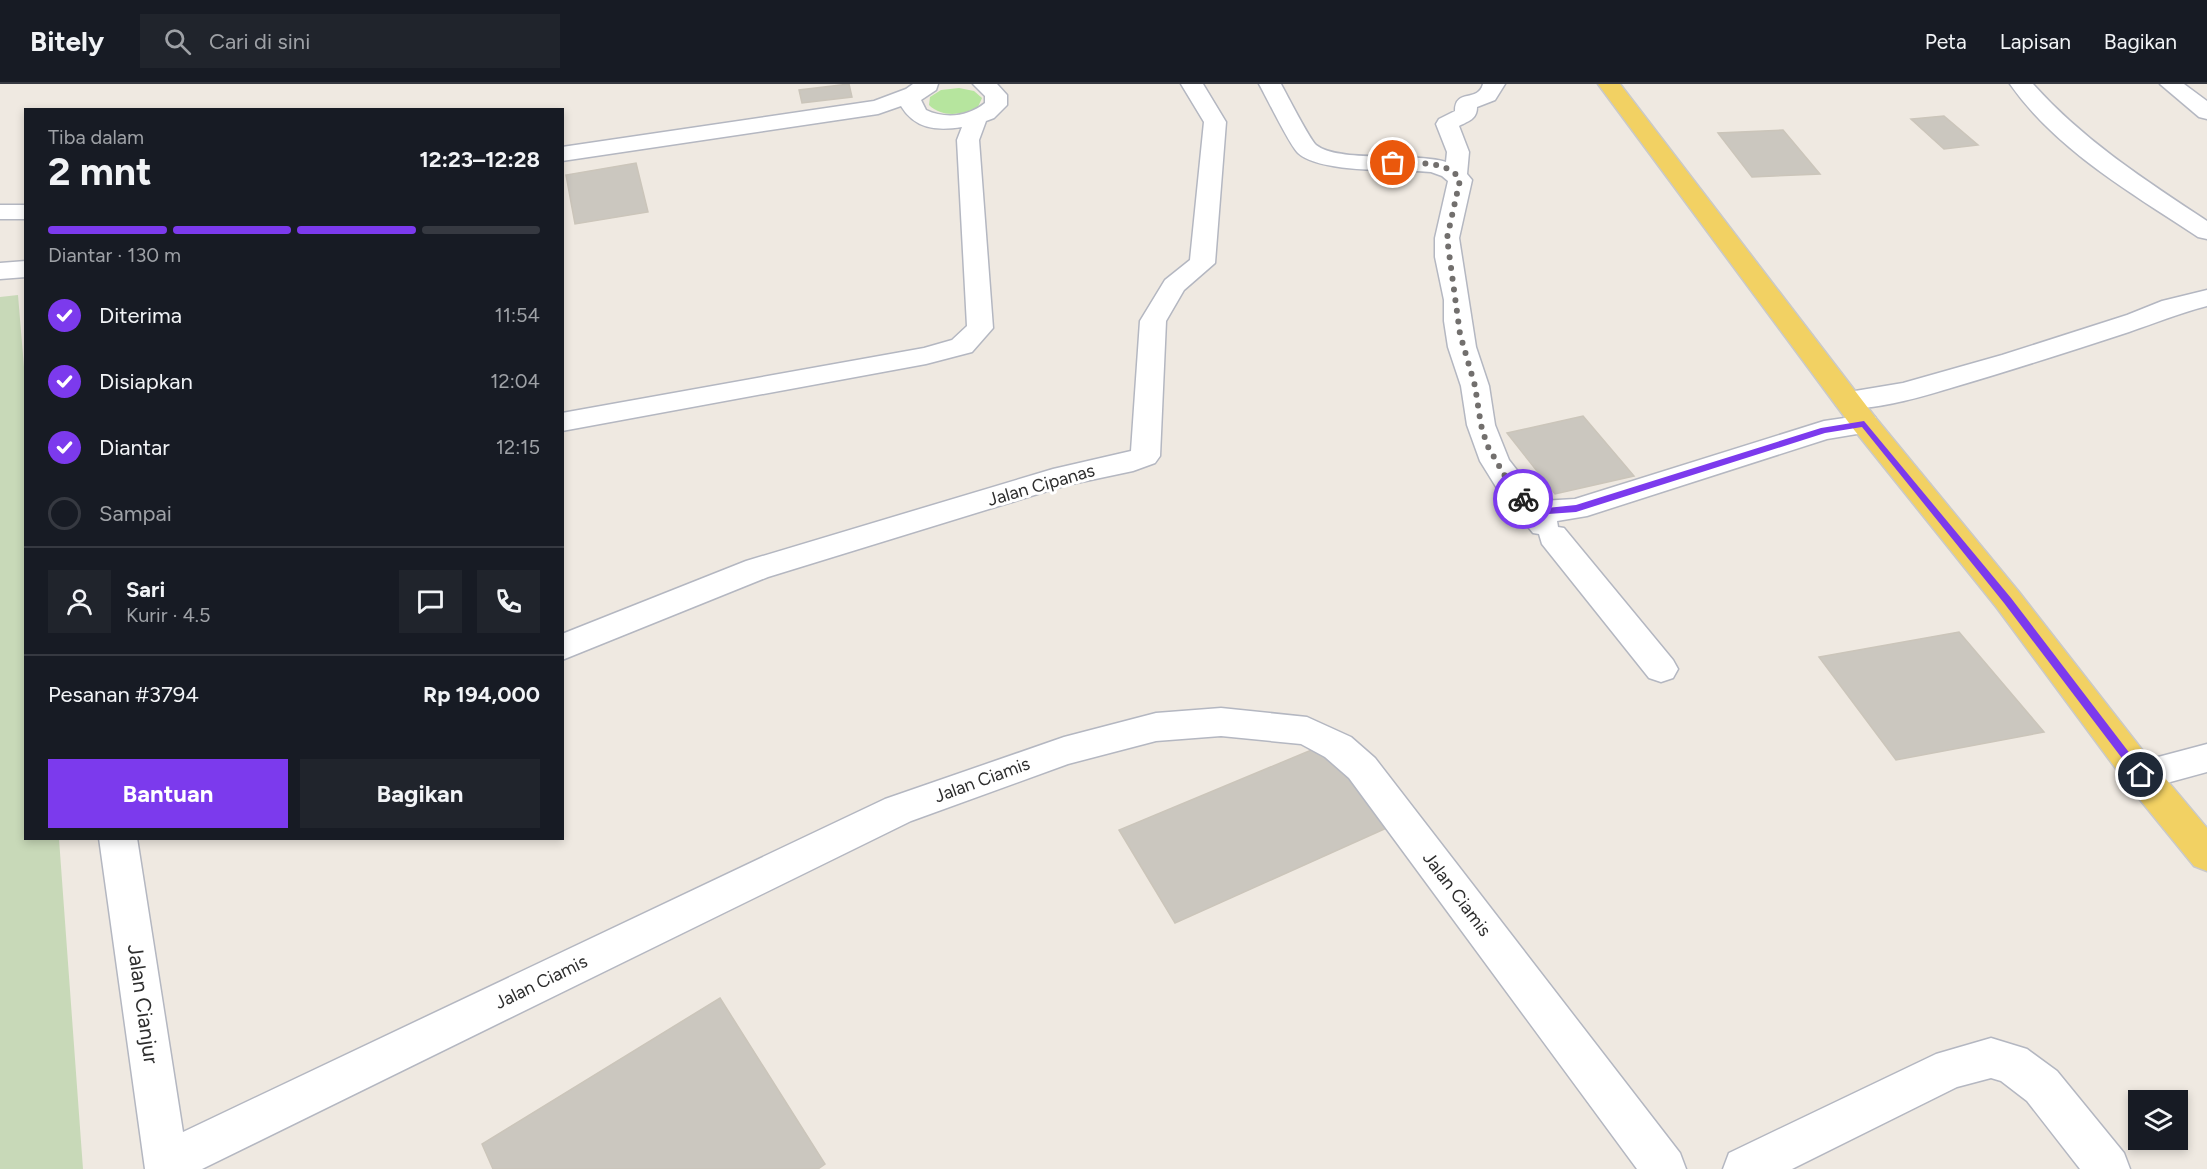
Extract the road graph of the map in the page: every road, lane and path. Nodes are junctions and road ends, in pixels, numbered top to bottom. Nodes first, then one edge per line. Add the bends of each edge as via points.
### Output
1 (984, 84) edge
2 (1192, 84) edge
3 (1270, 84) edge
4 (1494, 84) edge
5 (1609, 84) edge
6 (2021, 84) edge
7 (2171, 84) edge
8 (919, 97) edge
9 (2207, 112) edge
10 (972, 130) junction
11 (564, 154) edge
12 (1456, 173) junction
13 (0, 212) edge
14 (24, 212) edge
15 (0, 226) edge
16 (24, 226) edge
17 (2207, 232) edge
18 (24, 269) edge
19 (0, 271) edge
20 (2207, 298) edge
21 (1847, 400) junction
22 (564, 422) edge
23 (1864, 424) junction
24 (1544, 524) junction
25 (564, 647) edge
26 (1661, 669) dead end
27 (2207, 758) edge
28 (2141, 775) junction
29 (118, 840) edge
30 (2207, 855) edge
31 (166, 1166) edge
32 (1664, 1169) edge
33 (1745, 1169) edge
34 (2108, 1169) edge

1 - 10 street via 998,95 998,102
2 - 25 street, Jalan Cipanas via 1215,122 1202,263 1174,285 1153,321 1145,456 1064,476 757,569
3 - 12 street via 1307,149 1315,155 1341,162 1433,165
4 - 12 street via 1486,98 1466,104 1466,114 1447,124 1458,152
5 - 21 main road
6 - 17 street via 2076,140
7 - 9 street
8 - 10 street via 935,121
8 - 11 street via 878,108
10 - 22 street via 980,328 962,346 926,356
12 - 24 street via 1460,180 1447,238 1462,347 1475,386 1481,425 1487,445 1509,483
13 - 14 street
15 - 16 street
18 - 19 street
20 - 21 street via 1905,392
21 - 23 main road
23 - 24 street via 1824,430 1576,508
23 - 28 main road via 2008,600
24 - 26 street
27 - 28 street
28 - 30 main road
29 - 31 street, Jalan Cianjur
31 - 32 street, Jalan Ciamis via 898,810 1064,751 1156,727 1221,722 1307,731 1338,747 1362,768
33 - 34 street via 1951,1068 1990,1058 2013,1063 2042,1086

